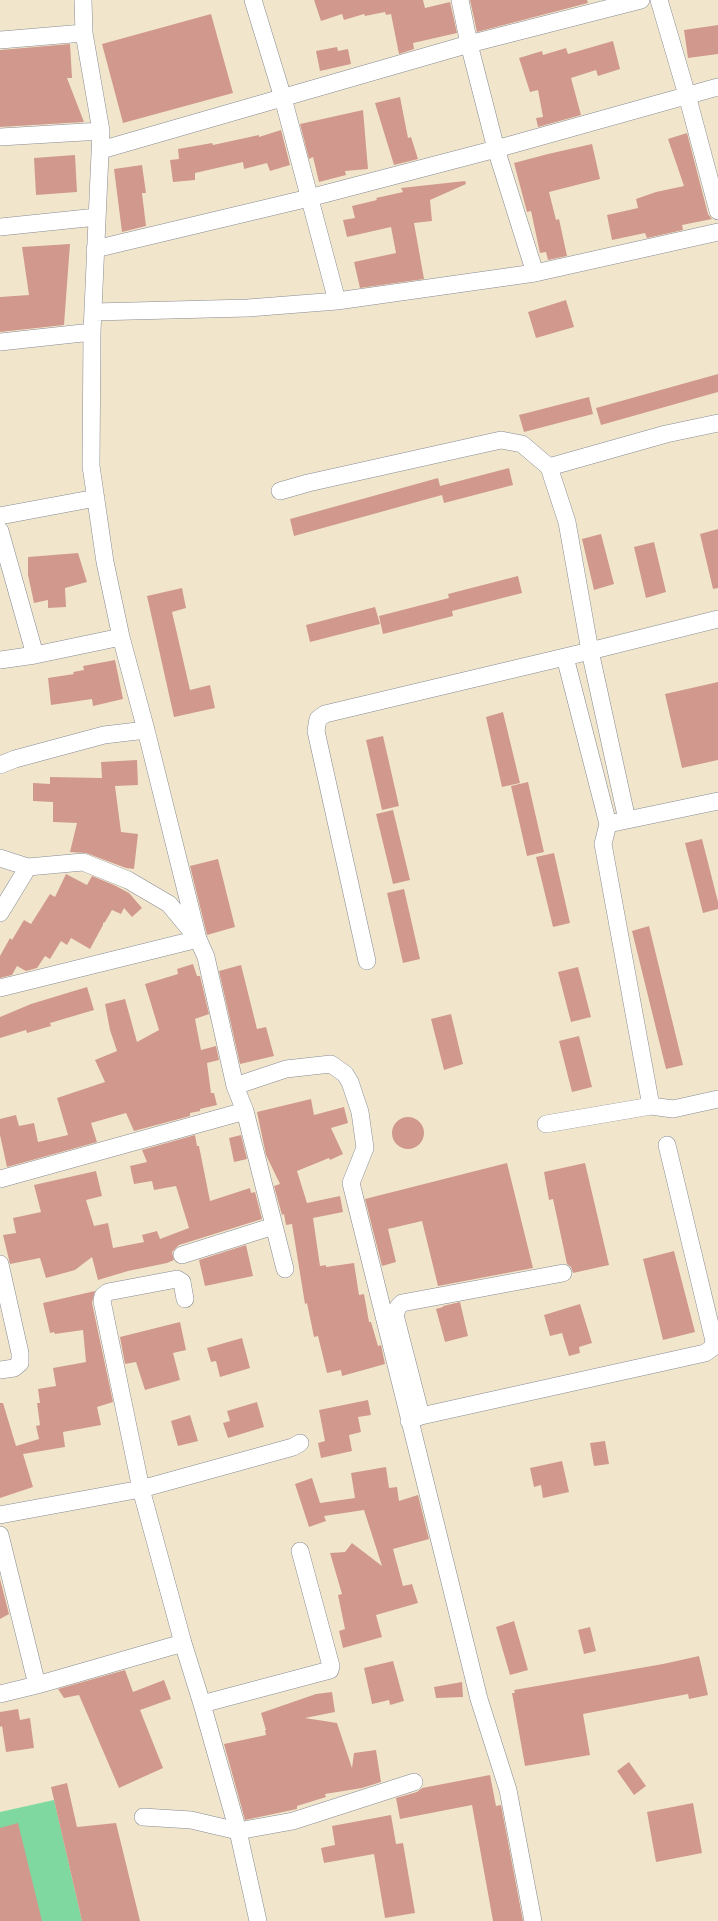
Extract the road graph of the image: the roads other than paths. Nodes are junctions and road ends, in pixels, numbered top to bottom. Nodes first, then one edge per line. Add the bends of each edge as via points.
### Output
1 (83, 0) edge
2 (253, 0) edge
3 (460, 0) edge
4 (641, 0) edge
5 (659, 0) edge
6 (84, 33) junction
7 (0, 40) edge
8 (469, 44) junction
9 (718, 87) edge
10 (687, 95) junction
11 (283, 98) junction
12 (101, 131) junction
13 (0, 137) edge
14 (496, 149) junction
15 (101, 150) junction
16 (309, 198) junction
17 (718, 211) edge
18 (97, 218) junction
19 (0, 227) edge
20 (718, 232) edge
21 (95, 249) junction
22 (535, 273) junction
23 (337, 301) junction
24 (94, 312) junction
25 (92, 332) junction
26 (0, 342) edge
27 (718, 424) edge
28 (549, 468) junction
29 (280, 491) dead end
30 (96, 498) junction
31 (0, 516) edge
32 (0, 531) edge
33 (718, 619) edge
34 (121, 637) junction
35 (590, 651) junction
36 (35, 655) junction
37 (565, 657) junction
38 (0, 660) edge
39 (146, 730) junction
40 (0, 765) edge
41 (718, 801) edge
42 (627, 820) junction
43 (608, 824) junction
44 (0, 858) edge
45 (28, 867) junction
46 (0, 913) edge
47 (198, 939) junction
48 (367, 960) dead end
49 (0, 988) edge
50 (235, 1086) junction
51 (718, 1099) edge
52 (651, 1106) junction
53 (245, 1111) junction
54 (546, 1124) dead end
55 (668, 1145) dead end
56 (0, 1179) edge
57 (274, 1226) junction
58 (182, 1255) dead end
59 (0, 1264) edge
60 (286, 1269) dead end
61 (562, 1273) dead end
62 (185, 1299) dead end
63 (0, 1370) edge
64 (415, 1419) junction
65 (300, 1443) dead end
66 (141, 1489) junction
67 (0, 1515) edge
68 (0, 1535) edge
69 (300, 1551) dead end
70 (183, 1643) junction
71 (37, 1685) junction
72 (0, 1694) edge
73 (202, 1704) junction
74 (414, 1782) dead end
75 (143, 1817) dead end
76 (238, 1831) junction
77 (258, 1921) edge
78 (533, 1921) edge

1 - 6 street
2 - 11 street
3 - 8 street
4 - 8 street
5 - 10 street
6 - 7 street
6 - 12 street
8 - 11 street
8 - 14 street
9 - 10 street
10 - 14 street
10 - 17 street
11 - 15 street
11 - 16 street
12 - 13 street
12 - 15 street
14 - 16 street
14 - 22 street
15 - 18 street
16 - 21 street
16 - 23 street
18 - 19 street
18 - 21 street
20 - 22 street
21 - 24 street
22 - 23 street
23 - 24 street via 248,308
24 - 25 street
25 - 26 street
25 - 30 street via 91,466
27 - 28 street via 666,434
28 - 29 street via 522,444 500,440
28 - 35 street via 567,522
30 - 31 street
30 - 34 street via 105,562
32 - 36 street
33 - 35 street
34 - 36 street
34 - 39 street
35 - 37 street
35 - 42 street
36 - 38 street
37 - 43 street
37 - 48 street via 325,714 318,719 316,731
39 - 40 street via 104,735
39 - 47 street
41 - 42 street
42 - 43 street
43 - 52 street via 603,844
44 - 45 street
45 - 46 street
45 - 47 street via 84,862 128,880 169,904
47 - 49 street
47 - 50 street via 206,957
50 - 53 street
50 - 64 street via 286,1069 331,1064 345,1074 350,1082 360,1112 365,1148 351,1183
51 - 52 street via 673,1109
52 - 54 street
53 - 56 street
53 - 57 street
55 - 64 street via 714,1341 712,1348 705,1353
57 - 58 street
57 - 60 street
59 - 63 street via 20,1353 20,1363 14,1368
61 - 64 street via 402,1303 396,1315
62 - 66 street via 180,1279 108,1292 103,1296 102,1302
64 - 78 street via 480,1699 508,1790
65 - 66 street
66 - 67 street
66 - 70 street
68 - 71 street
69 - 73 street via 330,1670
70 - 71 street
70 - 73 street
71 - 72 street
73 - 76 street
74 - 76 street via 293,1821
75 - 76 street via 191,1820
76 - 77 street

